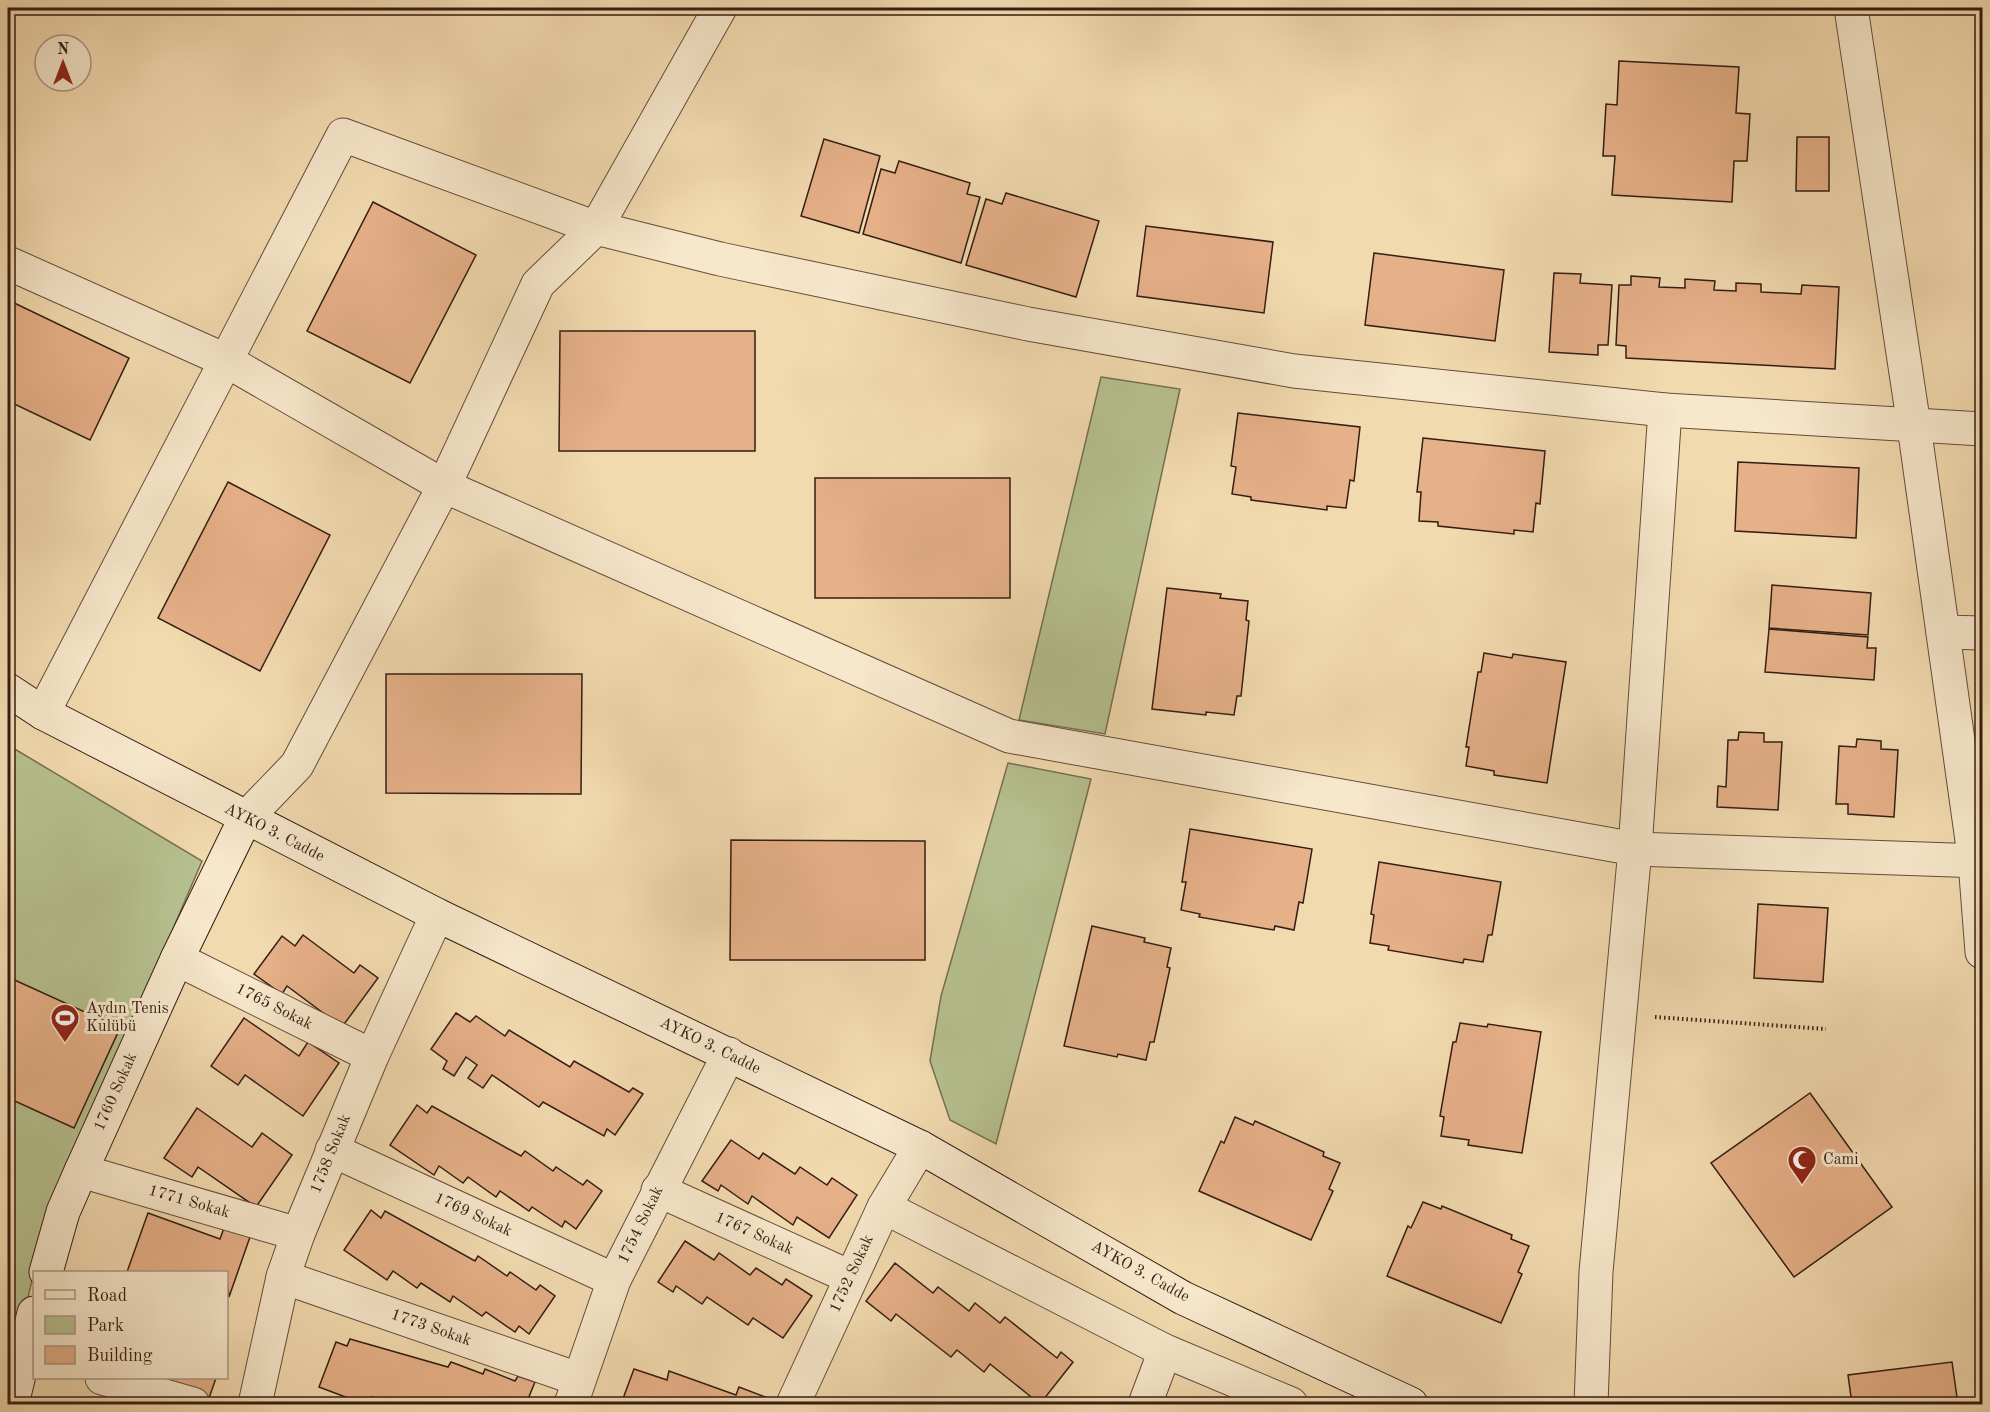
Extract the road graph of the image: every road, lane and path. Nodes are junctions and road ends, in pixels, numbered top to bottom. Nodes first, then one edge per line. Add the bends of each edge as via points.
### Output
1 (720, 8) edge
2 (1851, 8) edge
3 (596, 228) junction
4 (8, 263) edge
5 (225, 360) junction
6 (1665, 410) junction
7 (1914, 426) junction
8 (1983, 429) edge
9 (444, 486) junction
10 (1943, 632) junction
11 (1983, 633) edge
12 (8, 690) edge
13 (43, 713) junction
14 (245, 819) junction
15 (1635, 849) junction
16 (1979, 862) edge
17 (437, 915) junction
18 (1983, 952) edge
19 (177, 959) junction
20 (1621, 1015) junction
21 (1826, 1029) dead end
22 (729, 1054) junction
23 (372, 1056) junction
24 (920, 1147) junction
25 (332, 1150) junction
26 (81, 1171) junction
27 (658, 1190) junction
28 (884, 1207) junction
29 (298, 1234) junction
30 (46, 1271) edge
31 (283, 1277) junction
32 (849, 1277) junction
33 (614, 1280) junction
34 (33, 1321) edge
35 (1165, 1351) junction
36 (29, 1356) edge
37 (109, 1379) edge
38 (575, 1392) edge
39 (12, 1404) edge
40 (193, 1404) edge
41 (255, 1404) edge
42 (793, 1404) edge
43 (1145, 1404) edge
44 (1291, 1404) edge
45 (1412, 1404) edge
46 (1591, 1404) edge

1 - 3 street, 1760 Sokak
2 - 7 street
3 - 5 street via 343,135
3 - 6 street via 720,259 1028,324 1294,371
3 - 9 street, 1760 Sokak via 538,284
4 - 5 street
5 - 9 street
5 - 13 street
6 - 7 street
6 - 15 street
7 - 8 street
7 - 10 street
9 - 14 street, 1760 Sokak via 297,765
9 - 15 street via 1009,736
10 - 11 street
10 - 16 street
12 - 13 street, AYKO 3. Cadde
13 - 14 street, AYKO 3. Cadde
14 - 17 street, AYKO 3. Cadde
14 - 19 street, 1760 Sokak
15 - 16 street
15 - 20 street
16 - 18 street
17 - 22 street, AYKO 3. Cadde
17 - 23 street, 1758 Sokak
19 - 23 street, 1765 Sokak
19 - 26 street, 1760 Sokak
20 - 21 path
20 - 46 street via 1596,1272
22 - 24 street, AYKO 3. Cadde
22 - 27 street, 1754 Sokak
23 - 25 street, 1758 Sokak
24 - 28 street, 1752 Sokak
24 - 45 street, AYKO 3. Cadde via 1183,1298
25 - 29 street, 1758 Sokak
25 - 33 street, 1769 Sokak
26 - 29 street, 1771 Sokak
26 - 30 street, 1760 Sokak via 63,1212
27 - 32 street, 1767 Sokak
27 - 33 street, 1754 Sokak
28 - 32 street, 1752 Sokak
28 - 35 street
29 - 31 street, 1758 Sokak
31 - 38 street, 1773 Sokak
31 - 41 street, 1758 Sokak
32 - 42 street, 1752 Sokak
33 - 38 street, 1754 Sokak
34 - 36 street
35 - 43 street
35 - 44 street
36 - 39 street
37 - 40 street

